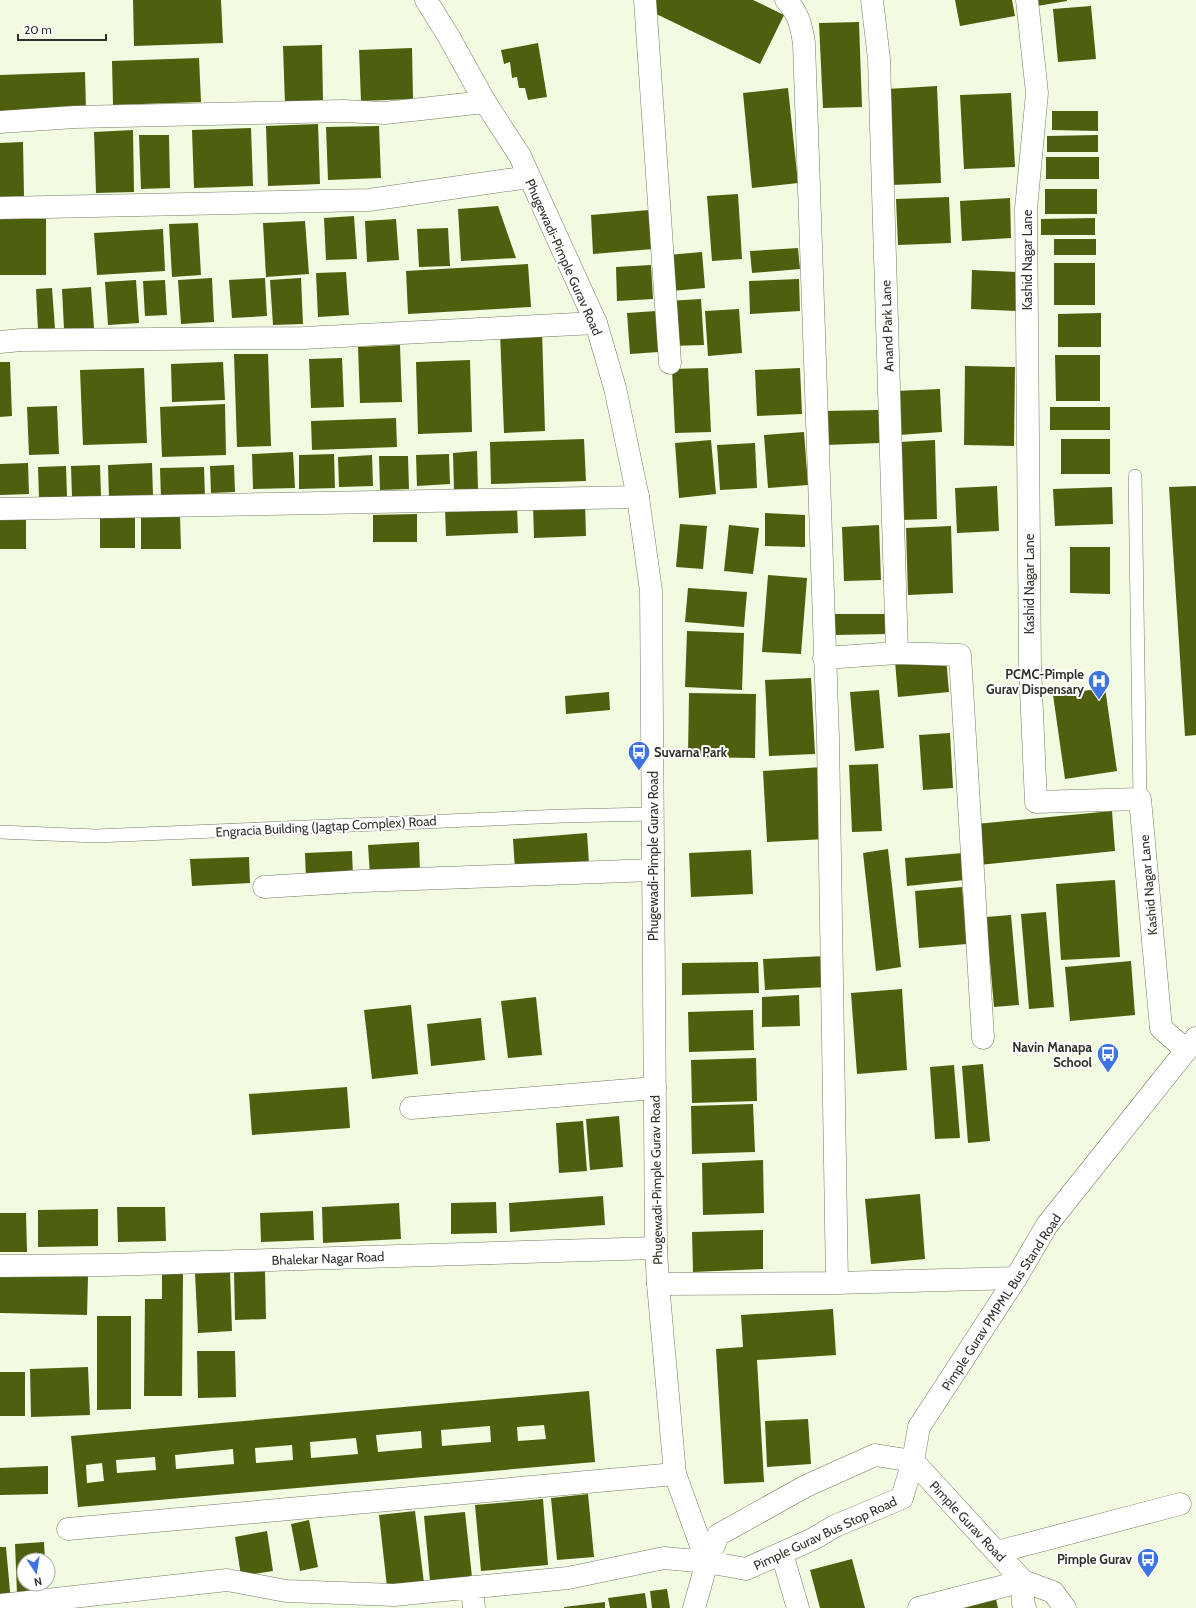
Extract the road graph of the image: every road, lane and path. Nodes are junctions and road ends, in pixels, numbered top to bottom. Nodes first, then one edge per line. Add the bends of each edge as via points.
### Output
1 (426, 0) edge
2 (645, 0) edge
3 (786, 0) edge
4 (872, 0) edge
5 (1027, 0) edge
6 (485, 102) junction
7 (0, 122) edge
8 (529, 177) junction
9 (0, 208) edge
10 (596, 323) junction
11 (0, 342) edge
12 (670, 363) dead end
13 (1135, 476) dead end
14 (638, 497) junction
15 (0, 509) edge
16 (897, 653) junction
17 (824, 658) junction
18 (1140, 799) junction
19 (652, 814) junction
20 (0, 832) edge
21 (653, 870) junction
22 (264, 887) dead end
23 (983, 1038) dead end
24 (1191, 1044) edge
25 (655, 1088) junction
26 (411, 1108) dead end
27 (656, 1248) junction
28 (0, 1266) edge
29 (1016, 1278) junction
30 (837, 1283) junction
31 (658, 1284) junction
32 (913, 1461) junction
33 (675, 1474) junction
34 (1180, 1504) dead end
35 (68, 1530) dead end
36 (997, 1552) junction
37 (782, 1554) junction
38 (707, 1562) junction
39 (1023, 1581) junction
40 (473, 1598) edge
41 (0, 1605) edge
42 (694, 1608) edge
43 (798, 1608) edge
44 (919, 1608) edge
45 (1025, 1608) edge
46 (1065, 1608) edge

1 - 6 street, Phugewadi-Pimple Gurav Road
2 - 12 street
3 - 17 street via 799,19 804,43
4 - 16 street, Anand Park Lane via 879,59
5 - 18 street, Kashid Nagar Lane via 1037,93 1026,209 1030,667 1036,802
6 - 7 street via 385,113 343,111 75,117
6 - 8 street, Phugewadi-Pimple Gurav Road via 520,156
8 - 9 street via 369,200
8 - 10 street, Phugewadi-Pimple Gurav Road
10 - 11 street via 303,338
10 - 14 street, Phugewadi-Pimple Gurav Road via 615,388
13 - 18 lane
14 - 15 street
14 - 19 street, Phugewadi-Pimple Gurav Road via 651,591
16 - 17 street
16 - 23 street via 960,655
17 - 30 street via 828,746
18 - 24 street, Kashid Nagar Lane via 1161,1028
19 - 20 lane, Engracia Building (Jagtap Complex) Road via 96,836
19 - 21 street, Phugewadi-Pimple Gurav Road
21 - 22 street via 362,880
21 - 25 street, Phugewadi-Pimple Gurav Road
24 - 29 street, Pimple Gurav PMPML Bus Stand Road via 1047,1226
25 - 26 street
25 - 27 street, Phugewadi-Pimple Gurav Road
27 - 28 street, Bhalekar Nagar Road
27 - 31 street, Phugewadi-Pimple Gurav Road
29 - 30 street
29 - 32 street, Pimple Gurav PMPML Bus Stand Road via 919,1427
30 - 31 street
31 - 33 street, Phugewadi-Pimple Gurav Road
32 - 36 street, Pimple Gurav Road
32 - 37 street, Pimple Gurav Bus Stop Road via 902,1498 834,1526
32 - 38 street via 875,1456 806,1486 718,1535
33 - 35 street
33 - 38 street, Phugewadi-Pimple Gurav Road
34 - 36 street
36 - 39 street, Pimple Gurav Road
37 - 38 street, Pimple Gurav Bus Stop Road via 746,1569
37 - 43 street
38 - 40 street, Pimple Gurav Bus Stop Road via 664,1558
38 - 42 street
39 - 44 street
39 - 45 street
39 - 46 street, Pimple Gurav Road via 1053,1592
40 - 41 street, Pimple Gurav Bus Stop Road via 286,1591 227,1580

